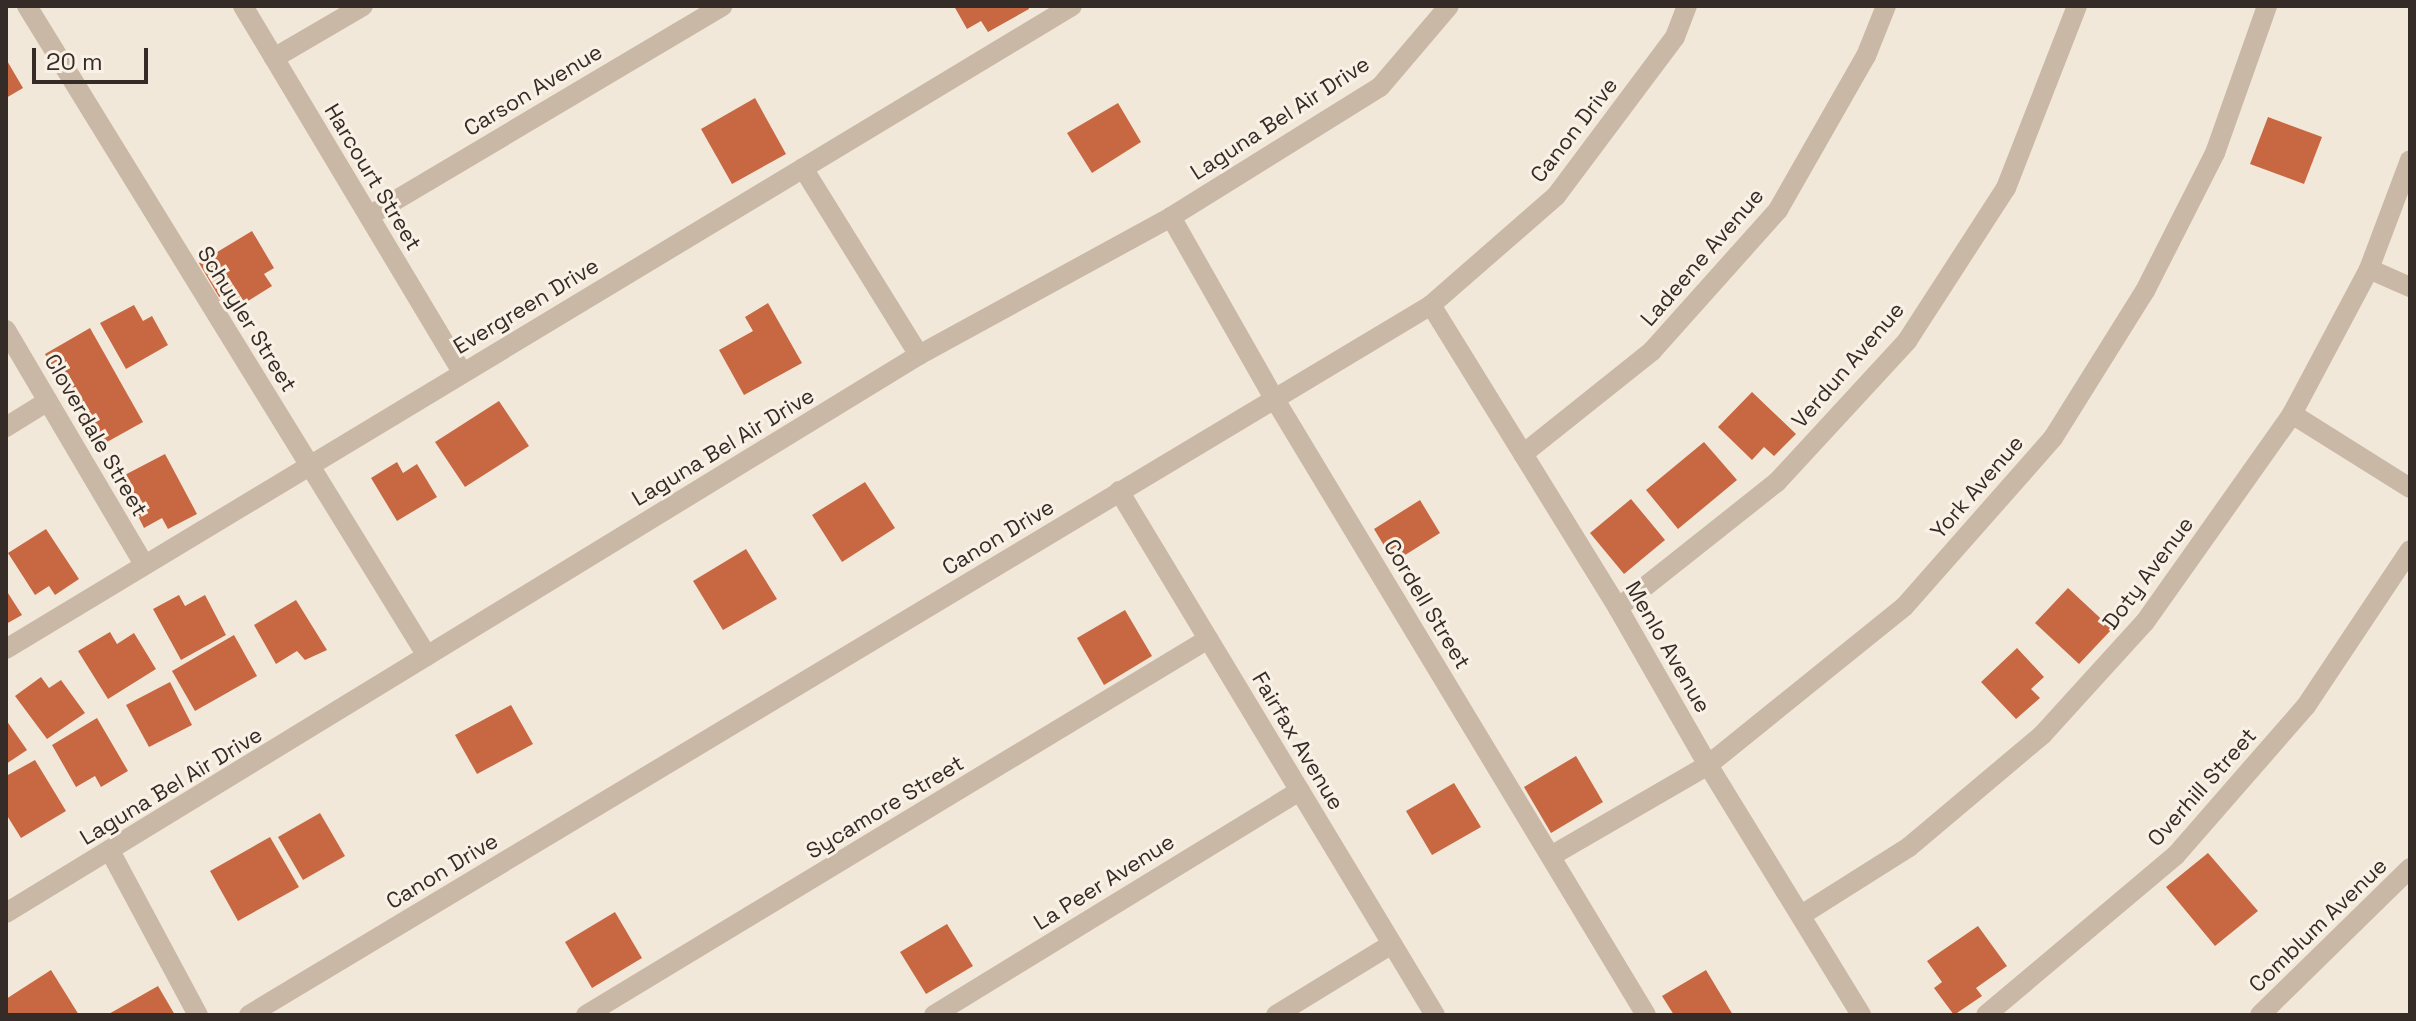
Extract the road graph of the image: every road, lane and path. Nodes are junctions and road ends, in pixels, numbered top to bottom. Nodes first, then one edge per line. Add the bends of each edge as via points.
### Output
1 (27, 6) edge
2 (243, 6) edge
3 (363, 6) edge
4 (722, 6) edge
5 (1072, 6) edge
6 (1449, 6) edge
7 (1687, 6) edge
8 (1886, 6) edge
9 (2077, 6) edge
10 (2267, 6) edge
11 (274, 58) junction
12 (2410, 160) edge
13 (803, 168) junction
14 (369, 216) junction
15 (1171, 217) junction
16 (2369, 269) junction
17 (2410, 287) edge
18 (1431, 305) junction
19 (6, 330) edge
20 (919, 355) junction
21 (462, 372) junction
22 (1274, 398) junction
23 (48, 401) junction
24 (2292, 414) junction
25 (6, 427) edge
26 (1523, 454) junction
27 (308, 464) junction
28 (2410, 488) edge
29 (1119, 491) junction
30 (2410, 550) edge
31 (144, 564) junction
32 (1618, 608) junction
33 (1208, 639) junction
34 (6, 649) edge
35 (427, 656) junction
36 (1708, 765) junction
37 (1300, 791) junction
38 (110, 851) junction
39 (1551, 856) junction
40 (2410, 868) edge
41 (6, 913) edge
42 (1803, 914) junction
43 (1392, 944) junction
44 (198, 1015) edge
45 (249, 1015) edge
46 (586, 1015) edge
47 (934, 1015) edge
48 (1276, 1015) edge
49 (1435, 1015) edge
50 (1646, 1015) edge
51 (1861, 1015) edge
52 (1986, 1015) edge
53 (2260, 1015) edge

1 - 27 street, Schuyler Street
2 - 11 street, Harcourt Street
3 - 11 street
4 - 14 street, Carson Avenue
5 - 13 street, Evergreen Drive
6 - 15 street, Laguna Bel Air Drive via 1380,87
7 - 18 street, Canon Drive via 1675,37 1556,196
8 - 26 street, Ladeene Avenue via 1866,56 1778,210 1652,351
9 - 32 street, Verdun Avenue via 2006,188 1907,341 1777,482
10 - 36 street, York Avenue via 2215,153 2145,291 2053,438 1904,607
11 - 14 street, Harcourt Street
12 - 16 street, Doty Avenue
13 - 20 street
13 - 21 street, Evergreen Drive
14 - 21 street, Harcourt Street
15 - 20 street, Laguna Bel Air Drive
15 - 22 street, Cordell Street
16 - 17 street
16 - 24 street, Doty Avenue
18 - 22 street, Canon Drive
18 - 26 street, Menlo Avenue
19 - 23 street, Cloverdale Street
20 - 35 street, Laguna Bel Air Drive
21 - 27 street, Evergreen Drive
22 - 29 street, Canon Drive
22 - 39 street, Cordell Street
23 - 25 street
23 - 31 street, Cloverdale Street
24 - 28 street
24 - 42 street, Doty Avenue via 2145,622 2043,734 1909,847
26 - 32 street, Menlo Avenue
27 - 31 street, Evergreen Drive
27 - 35 street, Schuyler Street
29 - 33 street, Fairfax Avenue
29 - 45 street, Canon Drive
30 - 52 street, Overhill Street via 2306,706 2176,855
31 - 34 street, Evergreen Drive
32 - 36 street, Menlo Avenue
33 - 37 street, Fairfax Avenue
33 - 46 street, Sycamore Street
35 - 38 street, Laguna Bel Air Drive
36 - 39 street, York Avenue
36 - 42 street, Menlo Avenue
37 - 43 street, Fairfax Avenue
37 - 47 street, La Peer Avenue
38 - 41 street, Laguna Bel Air Drive
38 - 44 street
39 - 50 street, Cordell Street
40 - 53 street, Comblum Avenue
42 - 51 street, Menlo Avenue
43 - 48 street
43 - 49 street, Fairfax Avenue

